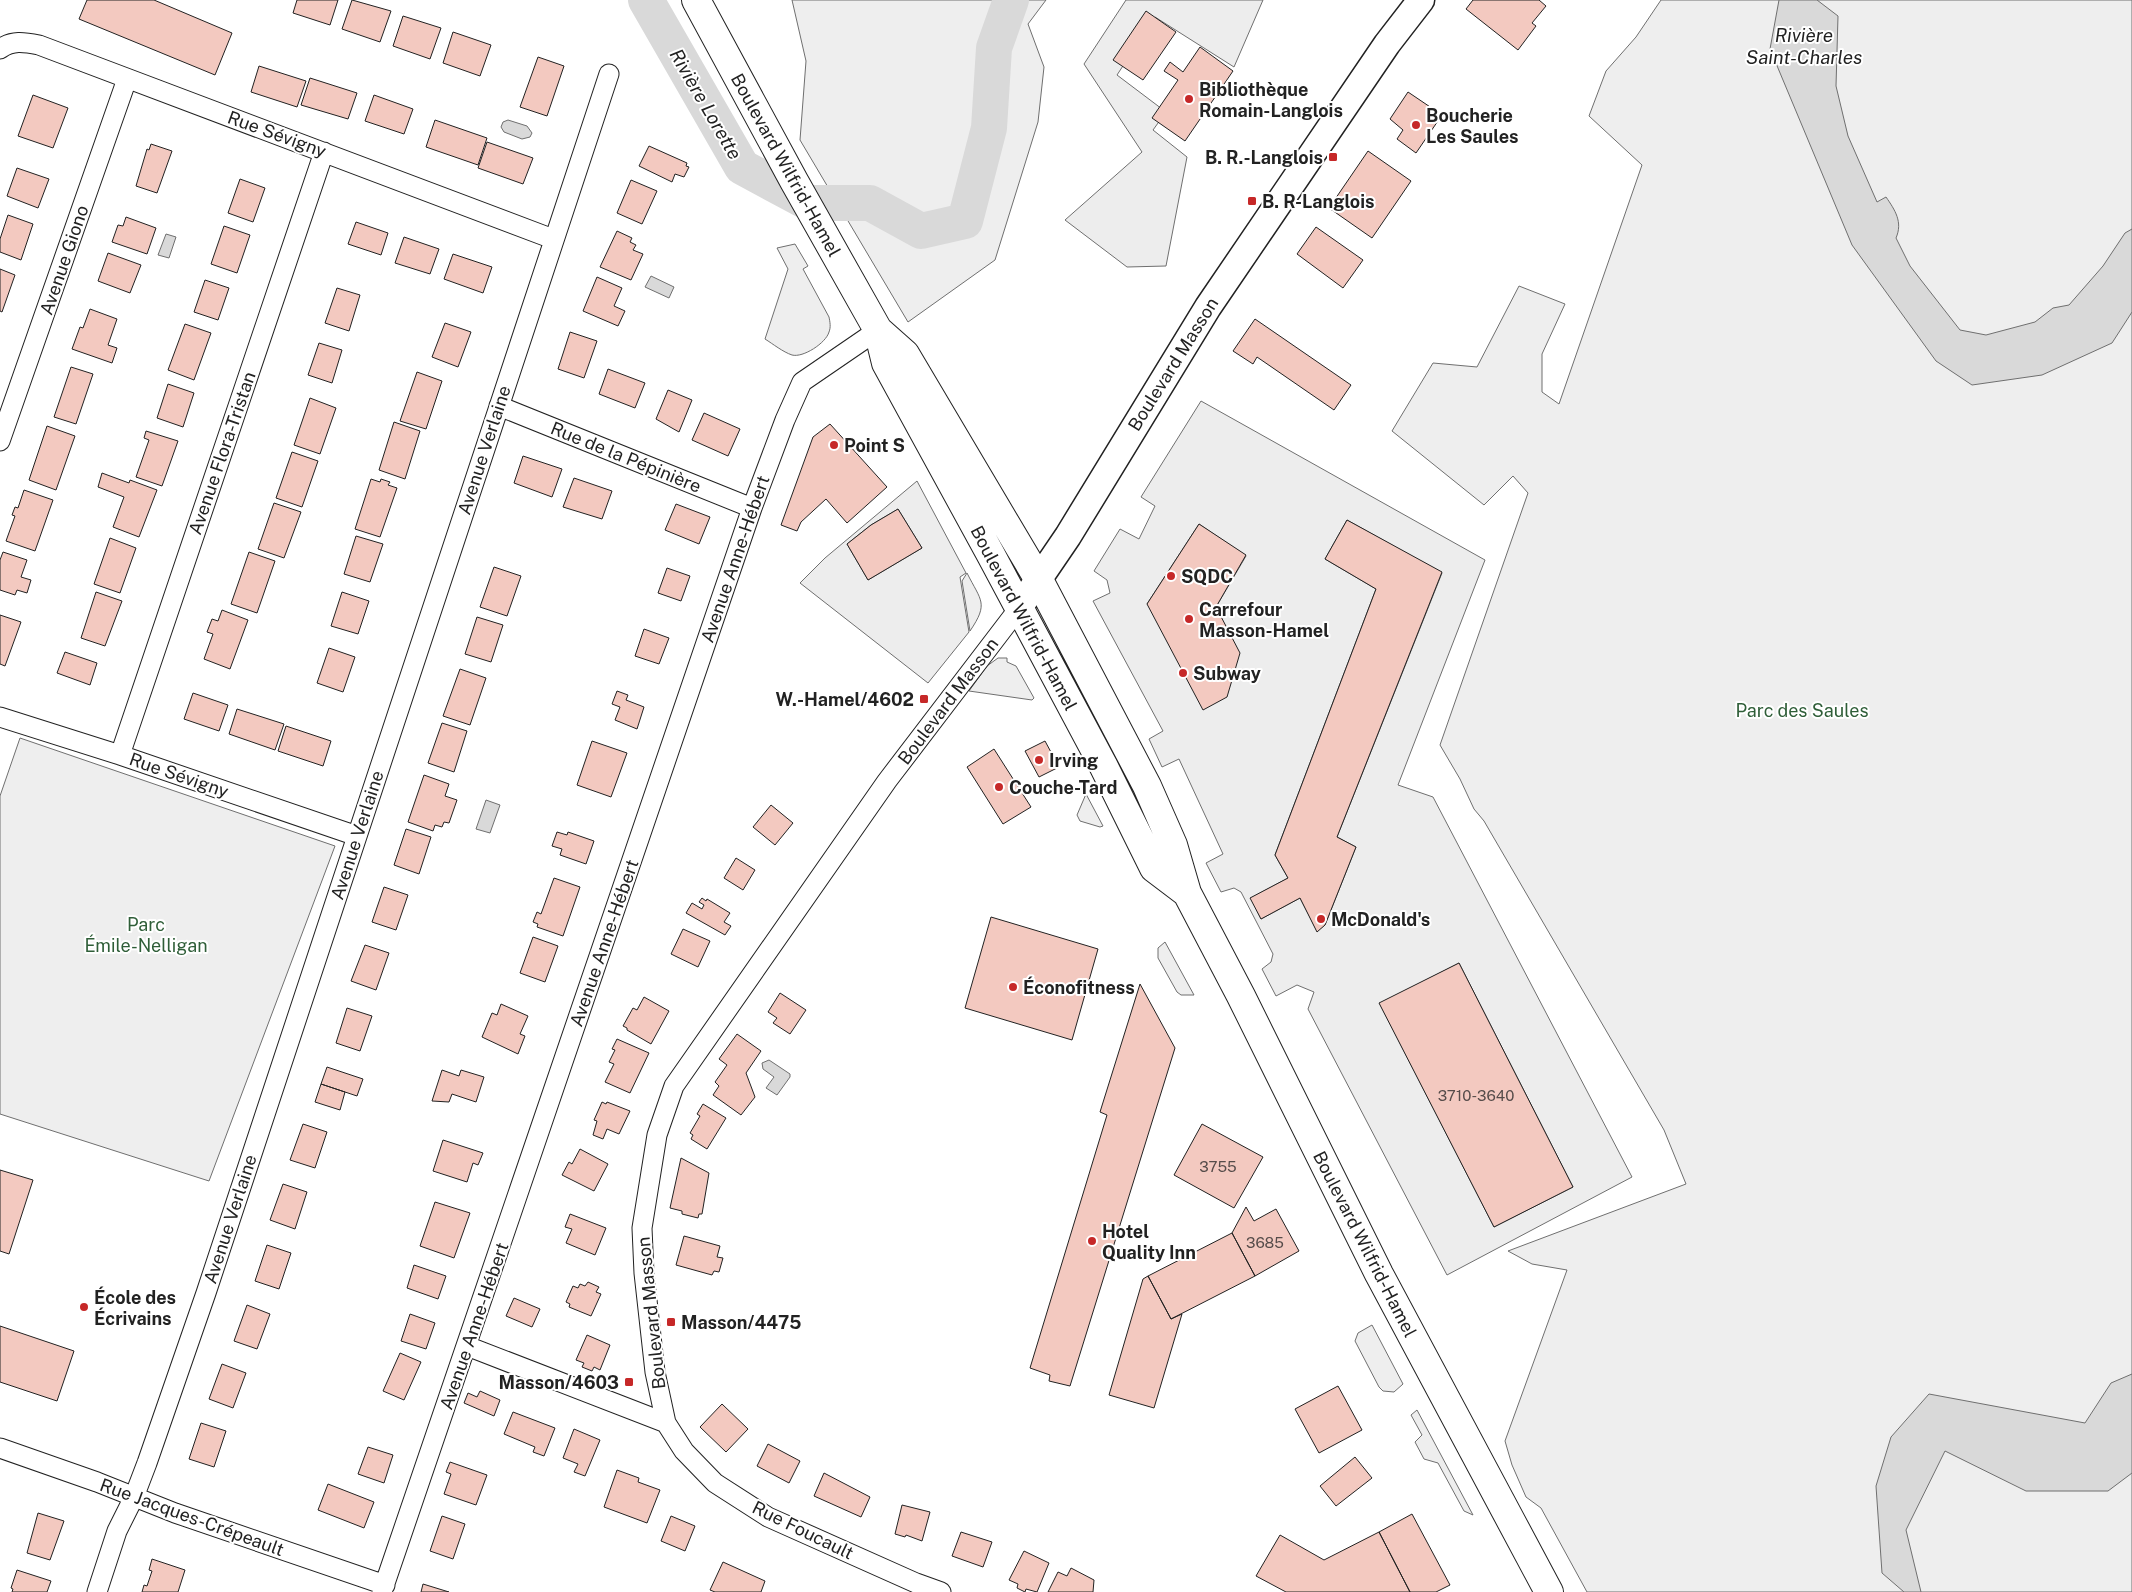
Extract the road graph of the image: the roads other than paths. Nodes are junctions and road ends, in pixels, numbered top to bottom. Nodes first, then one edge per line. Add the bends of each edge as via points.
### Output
1 (696, 0) edge
2 (1420, 0) edge
3 (0, 49) edge
4 (609, 74) dead end
5 (127, 79) junction
6 (324, 152) junction
7 (553, 239) junction
8 (878, 330) junction
9 (499, 406) junction
10 (0, 441) edge
11 (752, 508) junction
12 (1039, 580) junction
13 (1019, 608) junction
14 (0, 717) edge
15 (120, 755) junction
16 (357, 836) junction
17 (1187, 893) junction
18 (467, 1346) junction
19 (666, 1423) junction
20 (0, 1448) edge
21 (134, 1497) junction
22 (914, 1588) edge
23 (384, 1589) edge
24 (97, 1592) edge
25 (941, 1592) edge
26 (1549, 1592) edge

1 - 8 main road, Boulevard Wilfrid-Hamel
2 - 12 main road, Boulevard Masson via 1378,56 1208,307
3 - 5 street, Rue Sévigny via 8,43 39,45
4 - 7 street, Avenue Verlaine
5 - 6 street, Rue Sévigny
5 - 10 street, Avenue Giono
6 - 7 street, Rue Sévigny
6 - 15 street, Avenue Flora-Tristan
7 - 9 street, Avenue Verlaine
8 - 11 street, Avenue Anne-Hébert via 802,382
8 - 12 main road, Boulevard Wilfrid-Hamel via 905,354
8 - 13 main road, Boulevard Wilfrid-Hamel via 886,363
9 - 11 street, Rue de la Pépinière
9 - 16 street, Avenue Verlaine
11 - 18 street, Avenue Anne-Hébert
12 - 13 main road, Boulevard Masson
12 - 17 main road, Boulevard Wilfrid-Hamel via 1147,786 1173,845
13 - 17 main road, Boulevard Wilfrid-Hamel via 1154,868
13 - 19 street, Boulevard Masson via 887,781 674,1086 657,1135 642,1228 655,1372
14 - 15 street, Rue Sévigny
15 - 16 street, Rue Sévigny
16 - 21 street, Avenue Verlaine via 206,1293
17 - 26 main road, Boulevard Wilfrid-Hamel via 1379,1274
18 - 19 street
18 - 23 street, Avenue Anne-Hébert
19 - 22 street, Rue Foucault via 684,1451 722,1488 768,1517
20 - 21 street, Rue Jacques-Crépeault
21 - 23 street, Rue Jacques-Crépeault
21 - 24 street, Avenue Verlaine via 117,1531
22 - 25 street, Rue Foucault

